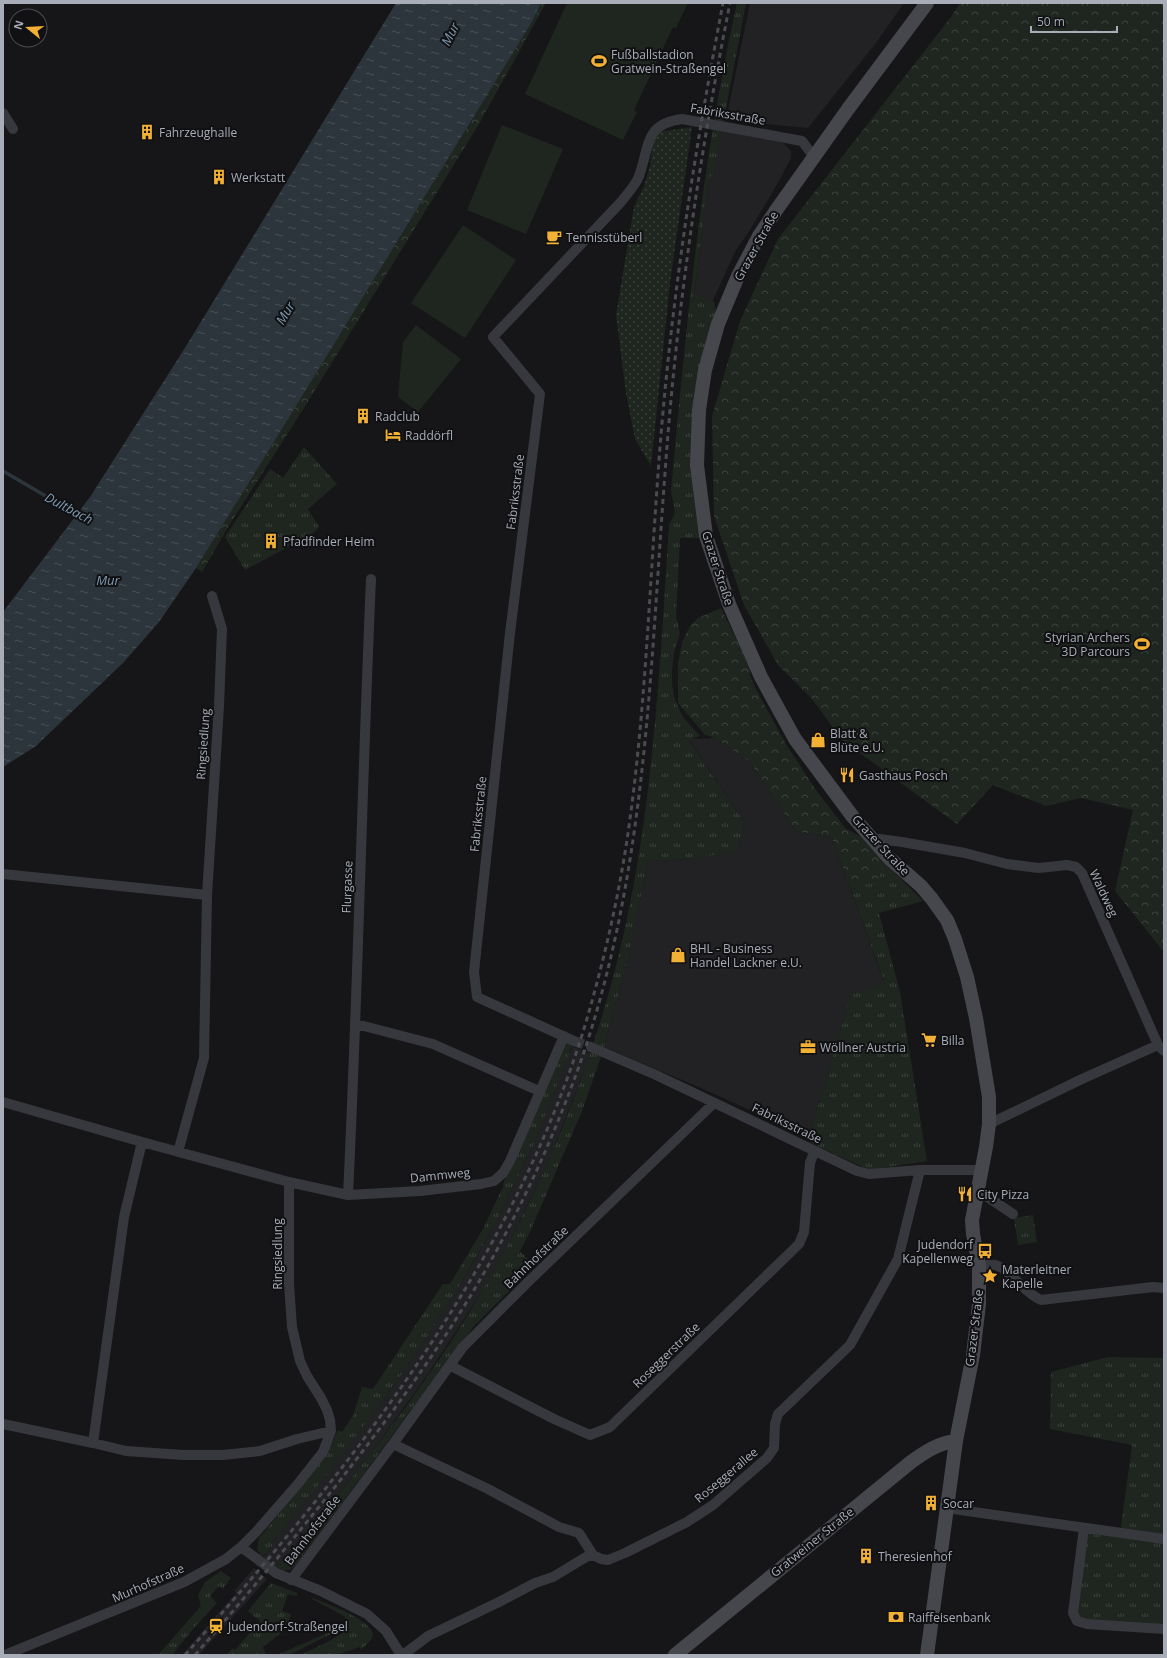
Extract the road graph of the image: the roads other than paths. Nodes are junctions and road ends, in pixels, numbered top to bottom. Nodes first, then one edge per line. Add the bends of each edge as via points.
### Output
1 (927, 3) edge
2 (3, 113) edge
3 (13, 129) dead end
4 (814, 157) junction
5 (372, 579) dead end
6 (212, 596) dead end
7 (874, 841) junction
8 (3, 874) edge
9 (207, 895) junction
10 (356, 1024) junction
11 (564, 1036) junction
12 (574, 1040) tunnel mouth
13 (591, 1047) tunnel mouth
14 (1161, 1048) edge
15 (539, 1091) junction
16 (3, 1102) edge
17 (714, 1103) junction
18 (989, 1124) junction
19 (142, 1142) junction
20 (178, 1152) junction
21 (814, 1152) junction
22 (920, 1170) junction
23 (982, 1170) junction
24 (289, 1182) junction
25 (977, 1192) junction
26 (348, 1195) junction
27 (1013, 1214) dead end
28 (979, 1266) junction
29 (1164, 1288) edge
30 (450, 1366) junction
31 (3, 1424) edge
32 (331, 1431) junction
33 (956, 1440) junction
34 (93, 1443) junction
35 (393, 1444) junction
36 (946, 1508) junction
37 (1084, 1528) junction
38 (1164, 1539) edge
39 (241, 1547) junction
40 (593, 1555) junction
41 (291, 1580) junction
42 (1164, 1629) edge
43 (5, 1655) edge
44 (402, 1655) edge
45 (675, 1655) edge
46 (927, 1655) edge

1 - 4 main road, Grazer Straße
2 - 3 street
4 - 7 main road, Grazer Straße via 759,236 738,276 718,324 705,370 699,410 697,465 706,536 729,604 760,677 796,739
4 - 11 street, Fabriksstraße via 802,141 682,119 668,120 655,129 639,177 621,202 493,337 540,394 510,634 474,972 477,997
5 - 10 street, Flurgasse
6 - 9 street, Ringsiedlung via 222,629
7 - 14 street, Waldweg via 879,839 902,842 1039,868 1067,865 1076,867 1082,873
7 - 18 main road, Grazer Straße via 932,898 947,920 955,939 967,977 978,1032 989,1097
8 - 9 street
9 - 20 street, Ringsiedlung via 204,1058
10 - 15 street via 433,1044
10 - 26 street, Flurgasse
11 - 12 street, Fabriksstraße
11 - 15 street, Dammweg
13 - 17 street, Fabriksstraße
14 - 18 street via 1082,1079
15 - 26 street, Dammweg via 507,1167 494,1181 420,1191
16 - 19 street
17 - 21 street, Fabriksstraße
17 - 30 street, Bahnhofstraße via 463,1347
18 - 23 main road, Grazer Straße
19 - 20 street
19 - 34 street via 124,1217
20 - 24 street
21 - 22 street, Fabriksstraße via 869,1174
21 - 30 street, Roseggerstraße via 810,1163 804,1232 799,1244 610,1427 590,1434 554,1419
22 - 23 street, Fabriksstraße
22 - 40 street, Roseggerallee via 898,1259 850,1345 778,1414 774,1448 767,1458 713,1505 687,1522 608,1560
23 - 25 main road, Grazer Straße
24 - 26 street, Dammweg
24 - 32 street, Ringsiedlung via 289,1284 294,1334 302,1367 328,1410
25 - 27 street
25 - 28 main road, Grazer Straße via 972,1220
28 - 29 street via 995,1265 1001,1268 1028,1293 1041,1300
28 - 33 main road, Grazer Straße via 977,1326
30 - 35 street, Bahnhofstraße
31 - 34 street
32 - 34 street via 260,1451 223,1455 126,1451
32 - 39 street, Ringsiedlung via 326,1447 314,1464
33 - 36 main road, Grazer Straße
33 - 45 main road, Gratweiner Straße via 928,1450 911,1462
35 - 40 street via 488,1489 559,1528 579,1533
35 - 41 street, Bahnhofstraße
36 - 37 street
36 - 46 main road, Grazer Straße
37 - 38 street
37 - 42 street via 1072,1613 1077,1621 1087,1624
39 - 41 street via 272,1571
39 - 43 street, Murhofstraße via 226,1559 184,1582
40 - 44 street via 586,1556 553,1577 534,1583 428,1636
41 - 44 street, Bahnhofstraße via 333,1596 367,1614 386,1630

